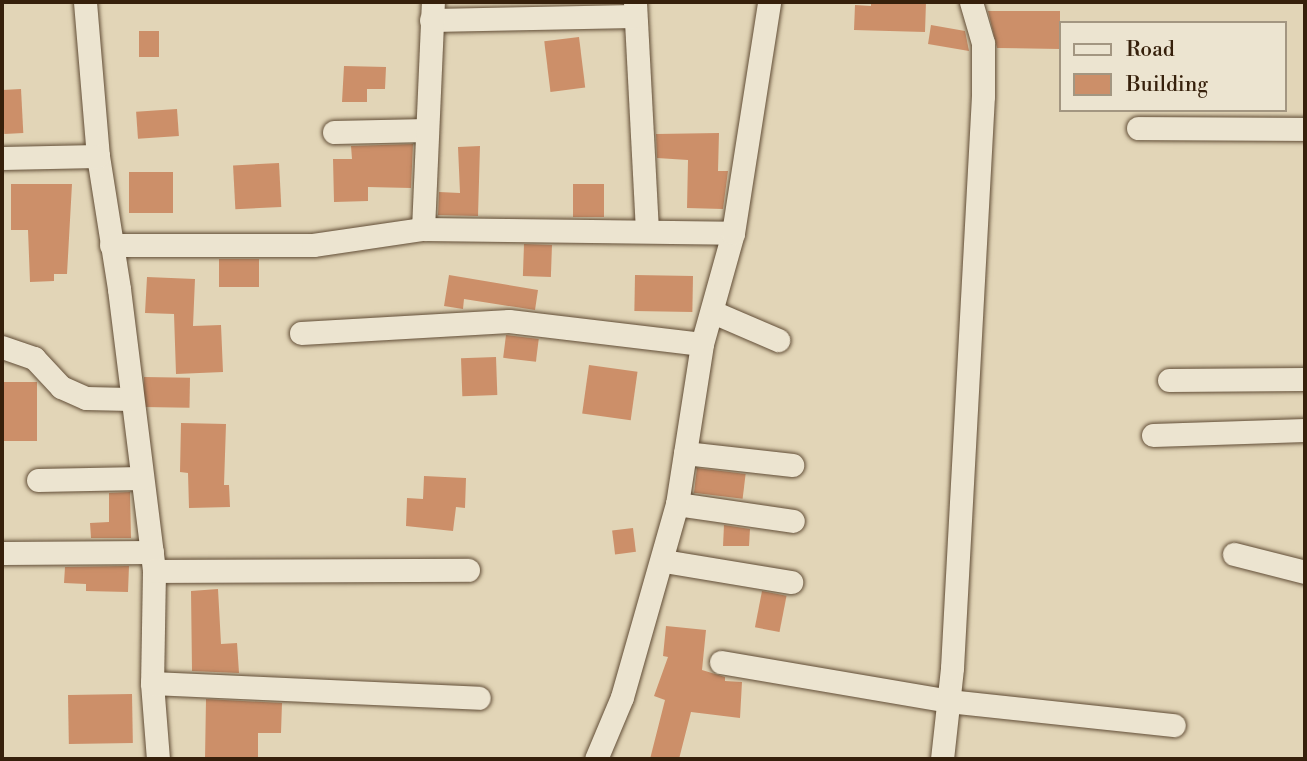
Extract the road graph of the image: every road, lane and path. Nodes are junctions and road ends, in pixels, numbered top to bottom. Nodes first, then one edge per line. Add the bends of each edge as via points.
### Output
1 (85, 2) edge
2 (769, 2) edge
3 (971, 2) edge
4 (635, 9) edge
5 (432, 11) edge
6 (1138, 128) dead end
7 (1305, 128) edge
8 (427, 130) junction
9 (334, 132) dead end
10 (97, 156) junction
11 (2, 158) edge
12 (423, 229) junction
13 (647, 229) junction
14 (733, 233) junction
15 (111, 245) junction
16 (713, 312) junction
17 (301, 333) dead end
18 (778, 340) dead end
19 (702, 344) junction
20 (2, 347) edge
21 (1305, 379) edge
22 (1169, 380) dead end
23 (130, 399) junction
24 (1305, 430) edge
25 (1153, 435) dead end
26 (685, 453) junction
27 (792, 464) dead end
28 (141, 478) junction
29 (38, 480) dead end
30 (677, 504) junction
31 (793, 521) dead end
32 (2, 554) edge
33 (1234, 554) dead end
34 (153, 561) junction
35 (664, 561) junction
36 (468, 570) dead end
37 (1305, 572) edge
38 (791, 582) dead end
39 (721, 662) dead end
40 (152, 683) junction
41 (479, 698) dead end
42 (948, 701) junction
43 (1174, 725) dead end
44 (158, 759) edge
45 (596, 759) edge
46 (942, 759) edge

1 - 10 street
2 - 14 street
3 - 42 street via 983,43 983,96
4 - 5 street
4 - 13 street
5 - 8 street
6 - 7 street
8 - 9 street
8 - 12 street
10 - 11 street
10 - 15 street
12 - 13 street
12 - 15 street via 313,245
13 - 14 street
14 - 16 street
15 - 23 street
16 - 18 street
16 - 19 street
17 - 19 street via 509,321
19 - 26 street
20 - 23 street via 34,358 61,387 86,398
21 - 22 street
23 - 28 street
24 - 25 street
26 - 27 street
26 - 30 street
28 - 29 street
28 - 34 street
30 - 31 street
30 - 35 street
32 - 34 street
33 - 37 street
34 - 36 street
34 - 40 street
35 - 38 street
35 - 45 street via 622,697
39 - 42 street
40 - 41 street
40 - 44 street
42 - 43 street
42 - 46 street

